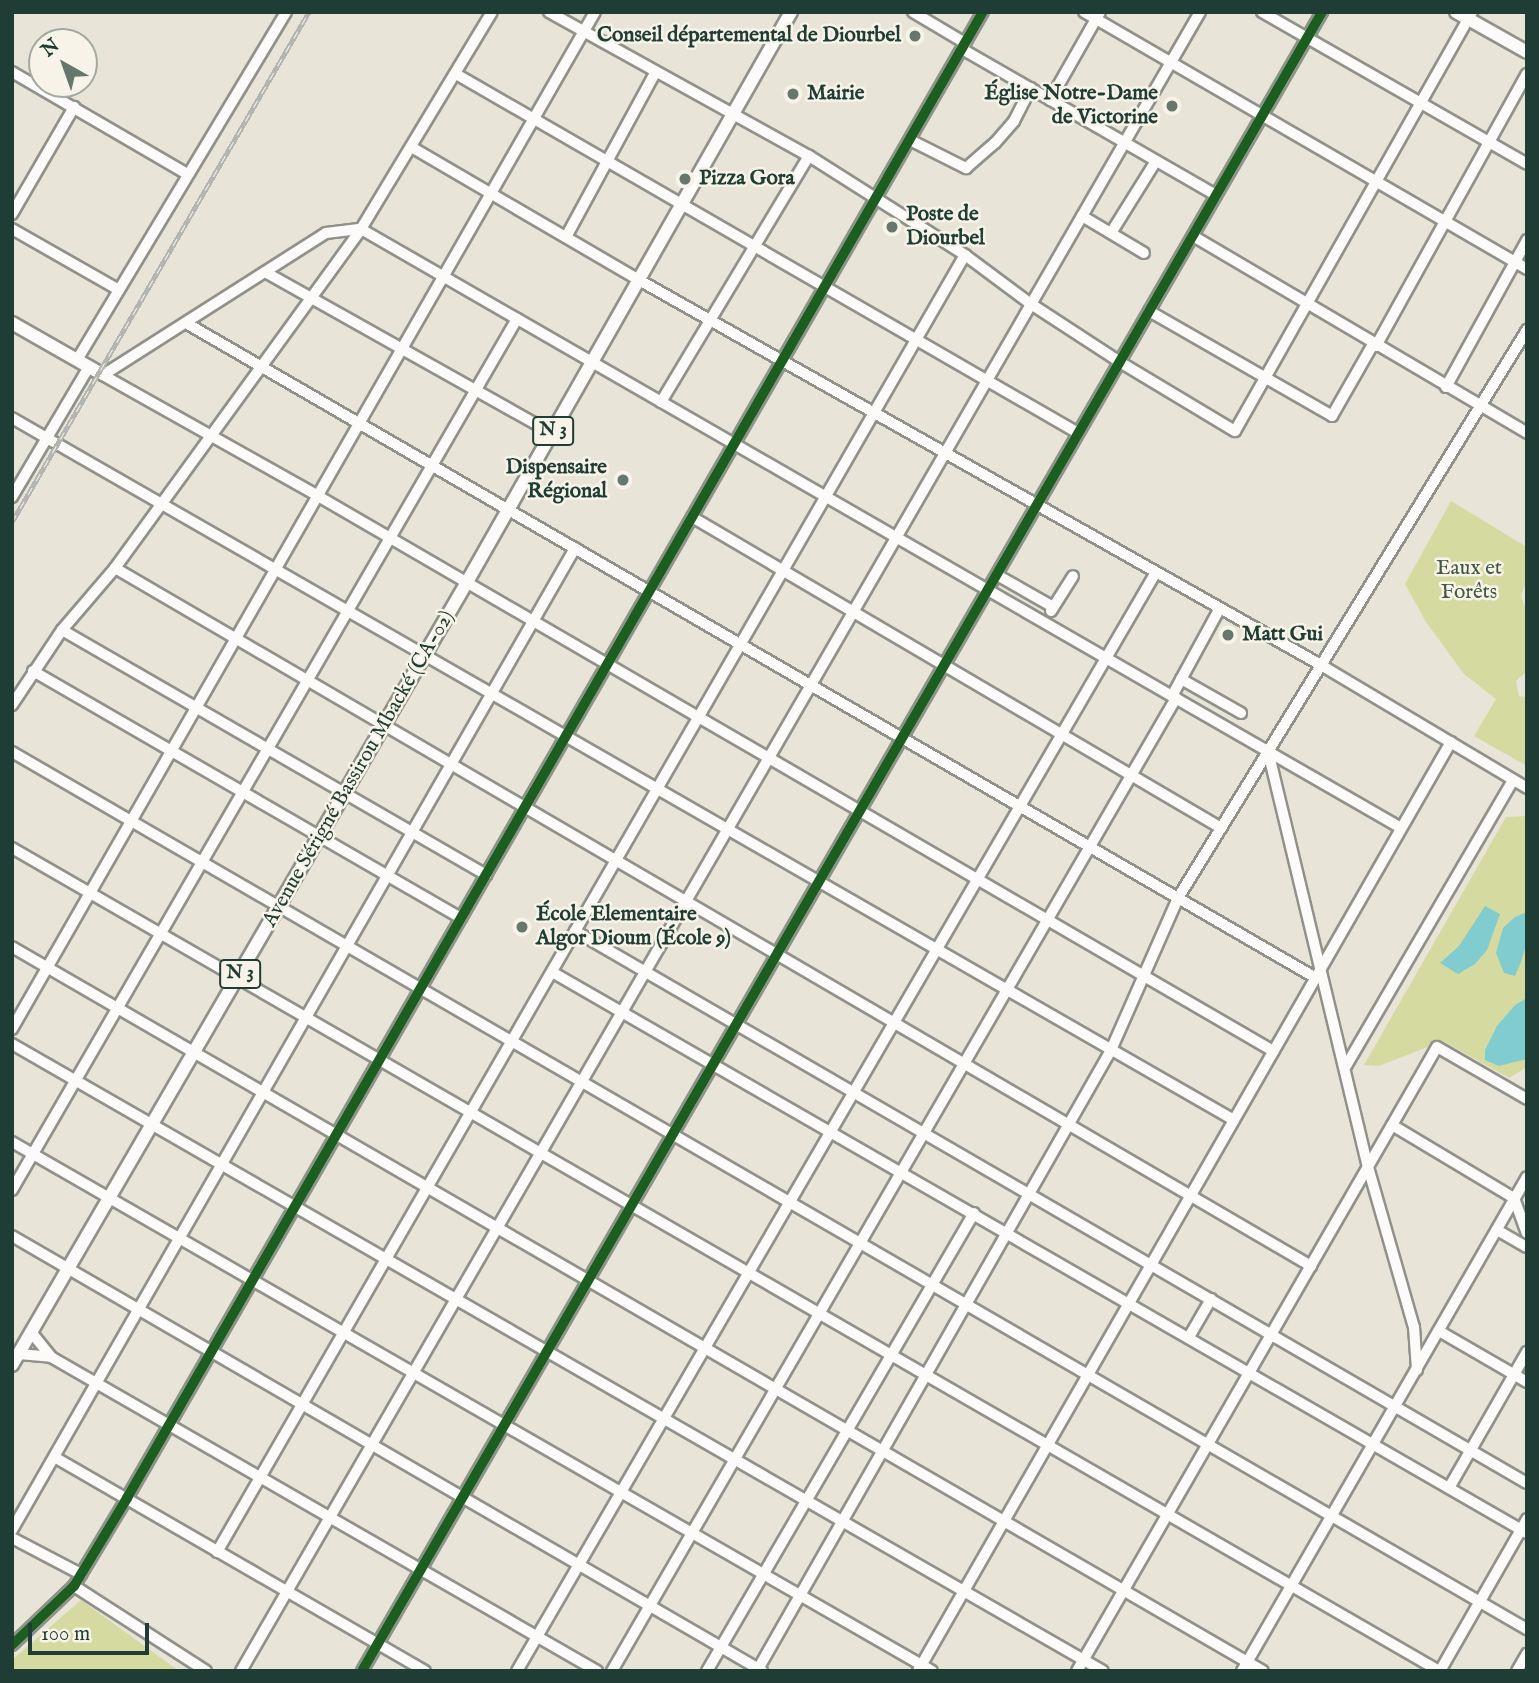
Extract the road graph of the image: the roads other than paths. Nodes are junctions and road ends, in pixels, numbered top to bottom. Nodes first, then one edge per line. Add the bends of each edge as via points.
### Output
1 (286, 12) edge
2 (492, 12) edge
3 (549, 12) edge
4 (595, 12) edge
5 (791, 12) edge
6 (913, 12) edge
7 (983, 12) edge
8 (1084, 12) edge
9 (1200, 12) edge
10 (1262, 12) edge
11 (1322, 12) edge
12 (1465, 14) edge
13 (1098, 16) edge
14 (584, 32) junction
15 (1307, 38) junction
16 (964, 46) junction
17 (1527, 52) edge
18 (1171, 62) junction
19 (12, 72) edge
20 (656, 73) junction
21 (456, 74) junction
22 (1527, 74) edge
23 (1031, 89) junction
24 (1050, 100) junction
25 (1420, 103) junction
26 (74, 107) junction
27 (733, 114) junction
28 (1262, 116) junction
29 (534, 119) junction
30 (910, 140) junction
31 (1124, 142) junction
32 (1489, 143) junction
33 (412, 148) junction
34 (809, 156) junction
35 (607, 161) junction
36 (1156, 161) junction
37 (1527, 164) edge
38 (187, 174) junction
39 (1376, 181) junction
40 (492, 193) junction
41 (1216, 195) junction
42 (876, 198) junction
43 (681, 204) junction
44 (12, 214) edge
45 (1082, 216) junction
46 (1445, 221) junction
47 (12, 229) edge
48 (361, 229) junction
49 (1111, 233) junction
50 (1193, 236) junction
51 (566, 237) junction
52 (1527, 240) edge
53 (755, 247) junction
54 (1144, 253) dead end
55 (964, 255) junction
56 (1515, 262) junction
57 (1527, 269) edge
58 (265, 272) junction
59 (444, 277) junction
60 (639, 280) junction
61 (825, 287) junction
62 (119, 290) junction
63 (311, 298) junction
64 (1031, 304) junction
65 (1307, 304) junction
66 (1149, 311) junction
67 (517, 319) junction
68 (710, 320) junction
69 (12, 323) edge
70 (186, 323) junction
71 (1527, 330) edge
72 (916, 340) junction
73 (1375, 345) junction
74 (402, 349) junction
75 (77, 360) junction
76 (782, 361) junction
77 (592, 362) junction
78 (1119, 362) junction
79 (261, 366) junction
80 (97, 372) junction
81 (1265, 377) junction
82 (987, 380) junction
83 (1446, 387) junction
84 (475, 390) junction
85 (661, 402) junction
86 (1480, 406) junction
87 (874, 412) junction
88 (12, 418) edge
89 (360, 423) junction
90 (552, 433) junction
91 (1079, 433) junction
92 (1527, 433) edge
93 (211, 436) junction
94 (46, 437) junction
95 (734, 444) junction
96 (945, 453) junction
97 (432, 465) junction
98 (318, 496) junction
99 (825, 496) junction
100 (12, 497) edge
101 (162, 503) junction
102 (1037, 505) junction
103 (508, 509) junction
104 (692, 517) junction
105 (896, 537) junction
106 (390, 538) junction
107 (575, 548) junction
108 (115, 568) junction
109 (276, 569) junction
110 (783, 570) junction
111 (1156, 572) junction
112 (997, 575) junction
113 (1073, 576) dead end
114 (467, 582) junction
115 (988, 590) junction
116 (650, 591) junction
117 (1053, 607) junction
118 (1220, 608) junction
119 (348, 610) junction
120 (853, 612) junction
121 (533, 621) junction
122 (1044, 623) junction
123 (62, 630) junction
124 (236, 639) junction
125 (740, 644) junction
126 (425, 654) junction
127 (1106, 658) junction
128 (607, 664) junction
129 (1321, 665) junction
130 (944, 666) junction
131 (33, 671) junction
132 (308, 680) junction
133 (1181, 680) junction
134 (811, 685) junction
135 (492, 693) junction
136 (1174, 697) junction
137 (12, 705) edge
138 (197, 708) junction
139 (1241, 713) dead end
140 (698, 717) junction
141 (384, 725) junction
142 (1062, 733) junction
143 (566, 736) junction
144 (902, 738) junction
145 (1451, 742) junction
146 (268, 749) junction
147 (171, 751) junction
148 (1268, 751) junction
149 (12, 752) edge
150 (768, 758) junction
151 (451, 764) junction
152 (1133, 774) junction
153 (1513, 780) junction
154 (657, 788) junction
155 (1527, 788) edge
156 (242, 792) junction
157 (344, 793) junction
158 (1020, 806) junction
159 (525, 807) junction
160 (860, 811) junction
161 (131, 821) junction
162 (1221, 828) junction
163 (1401, 828) junction
164 (727, 829) junction
165 (412, 833) junction
166 (320, 836) junction
167 (1090, 847) junction
168 (12, 848) edge
169 (616, 860) junction
170 (202, 862) junction
171 (388, 875) junction
172 (486, 875) junction
173 (977, 879) junction
174 (819, 881) junction
175 (90, 892) junction
176 (1178, 898) junction
177 (686, 901) junction
178 (279, 906) junction
179 (461, 918) junction
180 (1048, 920) junction
181 (575, 931) junction
182 (161, 933) junction
183 (348, 946) junction
184 (12, 947) edge
185 (937, 949) junction
186 (777, 954) junction
187 (47, 967) junction
188 (551, 972) junction
189 (645, 972) junction
190 (1318, 973) junction
191 (1146, 975) junction
192 (238, 976) junction
193 (421, 988) junction
194 (1007, 990) junction
195 (118, 1008) junction
196 (621, 1012) junction
197 (307, 1017) junction
198 (894, 1022) junction
199 (736, 1024) junction
200 (12, 1029) edge
201 (512, 1041) junction
202 (12, 1044) edge
203 (1111, 1050) junction
204 (1273, 1051) junction
205 (194, 1052) junction
206 (380, 1059) junction
207 (964, 1063) junction
208 (713, 1065) junction
209 (1346, 1066) junction
210 (76, 1080) junction
211 (581, 1082) junction
212 (853, 1092) junction
213 (264, 1093) junction
214 (1527, 1099) edge
215 (471, 1111) junction
216 (1234, 1120) junction
217 (152, 1124) junction
218 (1069, 1124) junction
219 (1392, 1125) junction
220 (831, 1130) junction
221 (924, 1133) junction
222 (673, 1134) junction
223 (336, 1135) junction
224 (12, 1142) edge
225 (541, 1152) junction
226 (33, 1154) junction
227 (223, 1165) junction
228 (1368, 1167) junction
229 (902, 1171) junction
230 (1527, 1177) edge
231 (427, 1187) junction
232 (12, 1190) edge
233 (1029, 1194) junction
234 (1191, 1195) junction
235 (110, 1198) junction
236 (1514, 1198) junction
237 (790, 1202) junction
238 (632, 1204) junction
239 (295, 1206) junction
240 (974, 1213) junction
241 (497, 1228) junction
242 (1497, 1230) junction
243 (1007, 1232) junction
244 (1527, 1233) edge
245 (12, 1236) edge
246 (181, 1238) junction
247 (860, 1243) junction
248 (1527, 1247) edge
249 (386, 1259) junction
250 (1151, 1265) junction
251 (1311, 1266) junction
252 (68, 1269) junction
253 (749, 1272) junction
254 (253, 1280) junction
255 (588, 1280) junction
256 (932, 1285) junction
257 (456, 1299) junction
258 (1211, 1299) junction
259 (1129, 1303) junction
260 (966, 1304) junction
261 (140, 1310) junction
262 (820, 1313) junction
263 (1439, 1331) junction
264 (31, 1332) junction
265 (344, 1332) junction
266 (1271, 1334) junction
267 (1189, 1337) junction
268 (705, 1348) junction
269 (547, 1351) junction
270 (211, 1352) junction
271 (1527, 1352) edge
272 (891, 1354) junction
273 (51, 1357) junction
274 (15, 1359) edge
275 (1417, 1370) junction
276 (1250, 1372) junction
277 (413, 1373) junction
278 (926, 1374) junction
279 (1088, 1375) junction
280 (1514, 1375) junction
281 (1527, 1382) edge
282 (98, 1384) junction
283 (776, 1389) junction
284 (302, 1404) junction
285 (1396, 1406) junction
286 (664, 1419) junction
287 (169, 1424) junction
288 (505, 1425) junction
289 (847, 1430) junction
290 (372, 1444) junction
291 (1208, 1444) junction
292 (1374, 1444) junction
293 (1048, 1445) junction
294 (1469, 1449) junction
295 (882, 1451) junction
296 (55, 1458) junction
297 (735, 1459) junction
298 (260, 1477) junction
299 (1527, 1483) edge
300 (1448, 1488) junction
301 (621, 1492) junction
302 (463, 1497) junction
303 (127, 1498) junction
304 (806, 1500) junction
305 (1168, 1514) junction
306 (1332, 1516) junction
307 (330, 1517) junction
308 (842, 1521) junction
309 (1004, 1521) junction
310 (1525, 1527) edge
311 (12, 1530) edge
312 (692, 1533) junction
313 (12, 1538) edge
314 (217, 1552) junction
315 (579, 1565) junction
316 (421, 1569) junction
317 (81, 1574) junction
318 (763, 1574) junction
319 (74, 1586) junction
320 (1291, 1586) junction
321 (964, 1591) junction
322 (1123, 1591) junction
323 (286, 1592) junction
324 (800, 1595) junction
325 (1480, 1601) junction
326 (650, 1606) junction
327 (1527, 1629) edge
328 (537, 1636) junction
329 (378, 1643) junction
330 (12, 1645) edge
331 (720, 1647) junction
332 (1527, 1654) edge
333 (1083, 1660) junction
334 (1244, 1666) edge
335 (920, 1668) edge
336 (759, 1670) edge
337 (206, 1671) edge
338 (241, 1671) edge
339 (362, 1671) edge
340 (425, 1671) edge
341 (517, 1671) edge
342 (597, 1671) edge
343 (612, 1671) edge
344 (706, 1671) edge
345 (932, 1671) edge
346 (1077, 1671) edge
347 (1103, 1671) edge
348 (1263, 1671) edge
349 (1439, 1671) edge
350 (1517, 1671) edge

1 - 38 street
2 - 21 street
3 - 14 street
4 - 14 street
5 - 27 main road, N 3
6 - 16 street
7 - 16 street
8 - 13 street
9 - 18 street
10 - 15 street
11 - 15 street
12 - 17 main road
12 - 25 street
13 - 18 street
13 - 24 street
14 - 20 street
14 - 29 street
15 - 25 street
15 - 28 street
16 - 23 street
16 - 30 street
18 - 28 street
18 - 31 street
19 - 26 street
20 - 27 street
20 - 35 street
21 - 29 street
21 - 33 street
22 - 32 street
23 - 24 street
23 - 30 street via 1014,121 966,168
24 - 31 street
25 - 32 street
25 - 39 street
26 - 38 street
26 - 44 street
27 - 34 street
27 - 43 main road, N 3
28 - 39 street
28 - 41 street
29 - 35 street
29 - 40 street
30 - 42 street
31 - 36 street
31 - 45 street
32 - 37 street
32 - 46 street
33 - 40 street
33 - 48 street
34 - 42 street
34 - 53 street
35 - 43 street
35 - 51 street
36 - 41 street
36 - 49 street
38 - 62 street
39 - 46 street
39 - 65 street
40 - 51 street
40 - 59 street
41 - 50 street
42 - 55 street
42 - 61 street
43 - 53 street
43 - 60 main road, N 3
45 - 49 street
45 - 64 street
46 - 56 street
46 - 73 street
47 - 62 street
48 - 58 street via 326,233
48 - 59 street
48 - 63 street
49 - 54 street
50 - 65 street
50 - 66 street
51 - 60 street
52 - 56 street
53 - 61 street
53 - 68 street
55 - 64 street
55 - 72 street
56 - 57 street
56 - 83 street
58 - 63 street
58 - 70 street
59 - 67 street
59 - 74 street
60 - 68 street
60 - 77 main road, Avenue Sérigné Bassirou Mbacké (CA-02) / N 3
61 - 72 street
61 - 76 street
62 - 75 street
63 - 74 street
63 - 79 street
64 - 78 street
64 - 82 street
65 - 73 street
65 - 81 street
66 - 78 street
66 - 81 street
67 - 77 street
67 - 84 street
68 - 76 street
68 - 85 street
69 - 75 main road
70 - 79 street
70 - 80 street
71 - 86 street
72 - 82 street
72 - 87 street
73 - 81 street via 1332,416
73 - 83 street
74 - 84 street
74 - 89 street
75 - 80 main road
76 - 87 street
76 - 95 street
77 - 85 street
77 - 90 main road, Avenue Sérigné Bassirou Mbacké (CA-02) / N 3
78 - 81 street via 1235,431
78 - 91 street
79 - 89 street
79 - 93 street
80 - 93 street
80 - 94 street
82 - 91 street
82 - 96 street
83 - 86 street
84 - 90 street
84 - 97 street
85 - 95 street
86 - 92 street
86 - 129 street
87 - 96 street
87 - 99 street
88 - 94 street
89 - 97 street
89 - 98 street
90 - 103 main road, Avenue Sérigné Bassirou Mbacké (CA-02) / N 3
91 - 102 street
93 - 98 street
93 - 101 street
94 - 100 street
94 - 101 street
95 - 99 street
95 - 104 street
96 - 102 street
96 - 105 street
97 - 103 street
97 - 106 street
98 - 106 street
98 - 109 street
99 - 105 street
99 - 110 street
101 - 108 street
101 - 109 street
102 - 111 street
102 - 112 street
103 - 107 street
103 - 114 main road, Avenue Sérigné Bassirou Mbacké (CA-02) / N 3
104 - 110 street
104 - 116 street
105 - 115 street
105 - 120 street
106 - 114 street
106 - 119 street
107 - 116 street
107 - 121 street
108 - 123 street
108 - 124 street
109 - 119 street
109 - 124 street
110 - 120 street
110 - 125 street
111 - 118 street
111 - 127 street
112 - 115 street
112 - 117 street
113 - 117 street
114 - 121 street
114 - 126 main road, Avenue Sérigné Bassirou Mbacké (CA-02) / N 3
115 - 122 street
115 - 130 street
116 - 125 street
116 - 128 street
117 - 122 street
118 - 129 street
118 - 133 street
119 - 126 street
119 - 132 street
120 - 130 street
120 - 134 street
121 - 128 street
121 - 135 street
122 - 127 street
123 - 131 street
123 - 138 street
124 - 132 street
124 - 138 street
125 - 134 street
125 - 140 street
126 - 135 street
126 - 141 main road, Avenue Sérigné Bassirou Mbacké (CA-02) / N 3
127 - 136 street
127 - 142 street
128 - 140 street
128 - 143 street
129 - 145 street
129 - 148 street
130 - 142 street
130 - 144 street
131 - 137 street
131 - 147 street
132 - 141 street
132 - 146 street
133 - 136 street
133 - 139 street
134 - 144 street
134 - 150 street
135 - 143 street
135 - 151 street
136 - 148 street
136 - 152 street
138 - 146 street
138 - 147 street
140 - 150 street
140 - 154 street
141 - 151 street
141 - 157 main road, Avenue Sérigné Bassirou Mbacké (CA-02) / N 3
142 - 152 street
142 - 158 street
143 - 154 street
143 - 159 street
144 - 158 street
144 - 160 street
145 - 153 street
145 - 163 street
146 - 156 street
146 - 157 street
147 - 156 street
147 - 161 street
148 - 162 street
148 - 163 street
148 - 190 street
149 - 161 street
150 - 160 street
150 - 164 street
151 - 159 street
151 - 165 street
152 - 162 street
152 - 167 street
153 - 155 street
153 - 209 street
154 - 164 street
154 - 169 street
156 - 166 street
156 - 170 street
157 - 165 street
157 - 166 main road, Avenue Sérigné Bassirou Mbacké (CA-02) / N 3
158 - 167 street
158 - 173 street
159 - 169 street
159 - 172 street
160 - 173 street
160 - 174 street
161 - 170 street
161 - 175 street
162 - 176 street
163 - 190 street
164 - 174 street
164 - 177 street
165 - 171 street
165 - 172 street
166 - 171 street
166 - 178 main road, Avenue Sérigné Bassirou Mbacké (CA-02) / N 3
167 - 176 street
167 - 180 street
168 - 175 street
169 - 177 street
169 - 181 street
170 - 178 street
170 - 182 street
171 - 179 street
171 - 183 street
172 - 179 street
173 - 180 street
173 - 185 street
174 - 185 street
174 - 186 street
175 - 182 street
175 - 187 street
176 - 190 street
176 - 191 street
177 - 186 street
177 - 189 street
178 - 183 street
178 - 192 main road, Avenue Sérigné Bassirou Mbacké (CA-02) / N 3
179 - 193 street
180 - 191 street
180 - 194 street
181 - 188 street
181 - 189 street
182 - 192 street
182 - 195 street
183 - 193 street
183 - 197 street
184 - 187 street
185 - 194 street
185 - 198 street
186 - 198 street
186 - 199 street
187 - 195 street
187 - 200 street
188 - 196 street
188 - 201 street
189 - 196 street
189 - 199 street
190 - 204 street
190 - 209 street
191 - 203 street
191 - 204 street
192 - 197 street
192 - 205 main road, Avenue Sérigné Bassirou Mbacké (CA-02) / N 3
193 - 201 street
193 - 206 street
194 - 203 street
194 - 207 street
195 - 205 street
195 - 210 street
196 - 208 street
196 - 211 street
197 - 206 street
197 - 213 street
198 - 207 street
198 - 212 street
199 - 208 street
199 - 212 street
201 - 211 street
201 - 215 street
202 - 210 street
203 - 216 street
203 - 218 street
204 - 216 street
205 - 213 street
205 - 217 main road, Avenue Sérigné Bassirou Mbacké (CA-02) / N 3
206 - 215 street
206 - 223 street
207 - 218 street
207 - 221 street
208 - 220 street
208 - 222 street
209 - 228 street
210 - 217 street
210 - 226 street
211 - 222 street
211 - 225 street
212 - 220 street
212 - 221 street
213 - 223 street
213 - 227 street
214 - 219 street via 1437,1047
215 - 225 street
215 - 231 street
216 - 234 street
217 - 227 street
217 - 235 main road, Avenue Sérigné Bassirou Mbacké (CA-02) / N 3
218 - 233 street
218 - 234 street
219 - 228 street
219 - 236 street
220 - 229 street
220 - 237 street
221 - 229 street
221 - 233 street
222 - 237 street
222 - 238 street
223 - 231 street
223 - 239 street
224 - 226 street
225 - 238 street
225 - 241 street
226 - 232 street
226 - 235 street
227 - 239 street
227 - 246 street
228 - 251 street
228 - 275 street via 1414,1327
229 - 240 street
229 - 247 street
230 - 236 street
231 - 241 street
231 - 249 street
233 - 243 street
233 - 250 street
234 - 250 street
234 - 251 street
235 - 246 street
235 - 252 main road, Avenue Sérigné Bassirou Mbacké (CA-02) / N 3
236 - 242 street
236 - 244 street
237 - 247 street
237 - 253 street
238 - 253 street
238 - 255 street
239 - 249 street
239 - 254 street
240 - 243 street
240 - 256 street
241 - 255 street
241 - 257 street
242 - 248 street
242 - 263 street
243 - 259 street
243 - 260 street
245 - 252 street
246 - 254 street
246 - 261 street
247 - 256 street
247 - 262 street
249 - 257 street
249 - 265 street
250 - 258 street
250 - 259 street
251 - 266 street
252 - 261 street
252 - 264 main road, Avenue Sérigné Bassirou Mbacké (CA-02) / N 3
253 - 262 street
253 - 268 street
254 - 265 street
254 - 270 street
255 - 268 street
255 - 269 street
256 - 260 street
256 - 272 street
257 - 269 street
257 - 277 street
258 - 266 street
258 - 267 street
259 - 267 street
259 - 279 street
260 - 278 street
260 - 279 street
261 - 270 street
261 - 282 street
262 - 272 street
262 - 283 street
263 - 275 street
263 - 280 street
264 - 273 street
264 - 274 main road, Avenue Sérigné Bassirou Mbacké (CA-02) / N 3
265 - 277 street
265 - 284 street
266 - 276 street
266 - 285 street
267 - 276 street
268 - 283 street
268 - 286 street
269 - 286 street
269 - 288 street
270 - 284 street
270 - 287 street
271 - 280 street
272 - 278 street
272 - 289 street
273 - 274 street
273 - 282 street
275 - 285 street
276 - 291 street
276 - 292 street
277 - 288 street
277 - 290 street
278 - 293 street
278 - 295 street
279 - 291 street
279 - 293 street
280 - 281 street
280 - 294 street
282 - 287 street
282 - 296 street
283 - 289 street
283 - 297 street
284 - 290 street
284 - 298 street
285 - 292 street
285 - 294 street
286 - 297 street
286 - 301 street
287 - 298 street
287 - 303 street
288 - 301 street
288 - 302 street
289 - 295 street
289 - 304 street
290 - 302 street
290 - 307 street
291 - 305 street
291 - 306 street
292 - 300 street
292 - 306 street
293 - 305 street
293 - 309 street
294 - 299 street
294 - 300 street
295 - 308 street
295 - 309 street
296 - 303 street
296 - 311 street
297 - 304 street
297 - 312 street
298 - 307 street
298 - 314 street
300 - 310 street
301 - 312 street
301 - 315 street
302 - 315 street
302 - 316 street
303 - 314 street
303 - 317 street
304 - 308 street
304 - 318 street
305 - 320 street
305 - 322 street
306 - 320 street
306 - 325 street
307 - 316 street
307 - 323 street
308 - 321 street
308 - 324 street
309 - 321 street
309 - 322 street
310 - 325 street
312 - 318 street
312 - 326 street
313 - 317 street
314 - 323 street
315 - 326 street
315 - 328 street
316 - 328 street
316 - 329 street
317 - 319 street
318 - 324 street
318 - 331 street
319 - 330 street
319 - 337 street
320 - 334 street
320 - 349 street
321 - 333 street
321 - 335 street
322 - 333 street
322 - 334 street
323 - 329 street
323 - 338 street
324 - 335 street
324 - 336 street
325 - 327 street
325 - 349 street
326 - 331 street
326 - 343 street
328 - 341 street
328 - 342 street
329 - 339 street
329 - 340 street
331 - 336 street
331 - 344 street
332 - 350 street
333 - 346 street
333 - 347 street
334 - 348 street
335 - 345 street

